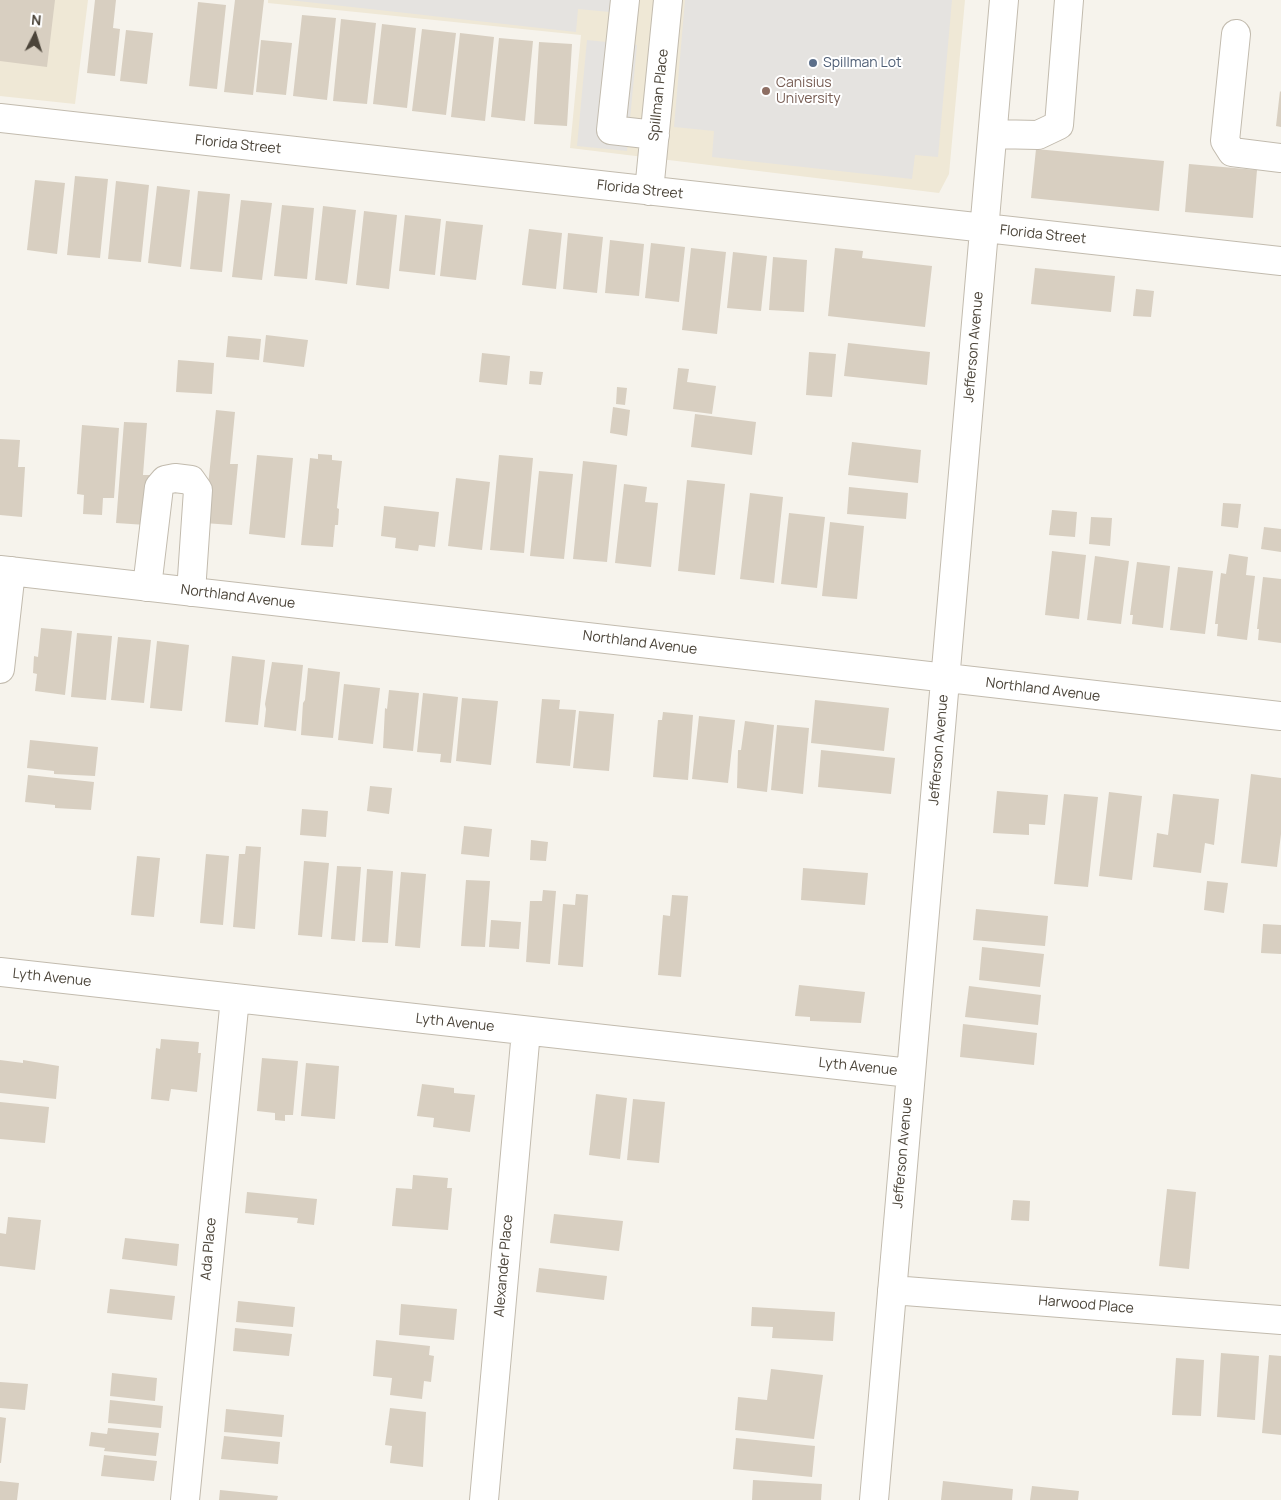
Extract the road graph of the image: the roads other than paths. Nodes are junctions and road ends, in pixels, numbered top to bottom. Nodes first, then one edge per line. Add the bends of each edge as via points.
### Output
1 (625, 0) edge
2 (1004, 0) edge
3 (1070, 0) edge
4 (668, 3) edge
5 (1236, 34) dead end
6 (0, 118) edge
7 (993, 134) junction
8 (656, 135) junction
9 (1281, 158) edge
10 (649, 191) junction
11 (985, 229) junction
12 (1281, 261) edge
13 (5, 571) edge
14 (147, 587) junction
15 (191, 592) junction
16 (0, 669) edge
17 (945, 678) junction
18 (1281, 716) edge
19 (0, 972) edge
20 (234, 998) junction
21 (526, 1031) junction
22 (910, 1073) junction
23 (892, 1290) junction
24 (1281, 1320) edge
25 (185, 1500) edge
26 (484, 1500) edge
27 (874, 1500) edge

1 - 4 street
1 - 8 street via 611,130
2 - 7 street, Jefferson Avenue
3 - 7 street via 1059,125 1038,135
4 - 8 street, Spillman Place
5 - 9 street via 1225,141 1232,152
6 - 10 street, Florida Street
7 - 11 street, Jefferson Avenue
8 - 10 street, Spillman Place
10 - 11 street, Florida Street
11 - 12 street, Florida Street
11 - 17 street, Jefferson Avenue
13 - 14 street, Northland Avenue
13 - 16 street
14 - 15 street, Northland Avenue
14 - 15 street via 159,487 165,480 175,478 191,480 198,490
15 - 17 street, Northland Avenue
17 - 18 street, Northland Avenue
17 - 22 street, Jefferson Avenue
19 - 20 street, Lyth Avenue
20 - 21 street, Lyth Avenue
20 - 25 street, Ada Place
21 - 22 street, Lyth Avenue
21 - 26 street, Alexander Place
22 - 23 street, Jefferson Avenue
23 - 24 street, Harwood Place
23 - 27 street, Jefferson Avenue

